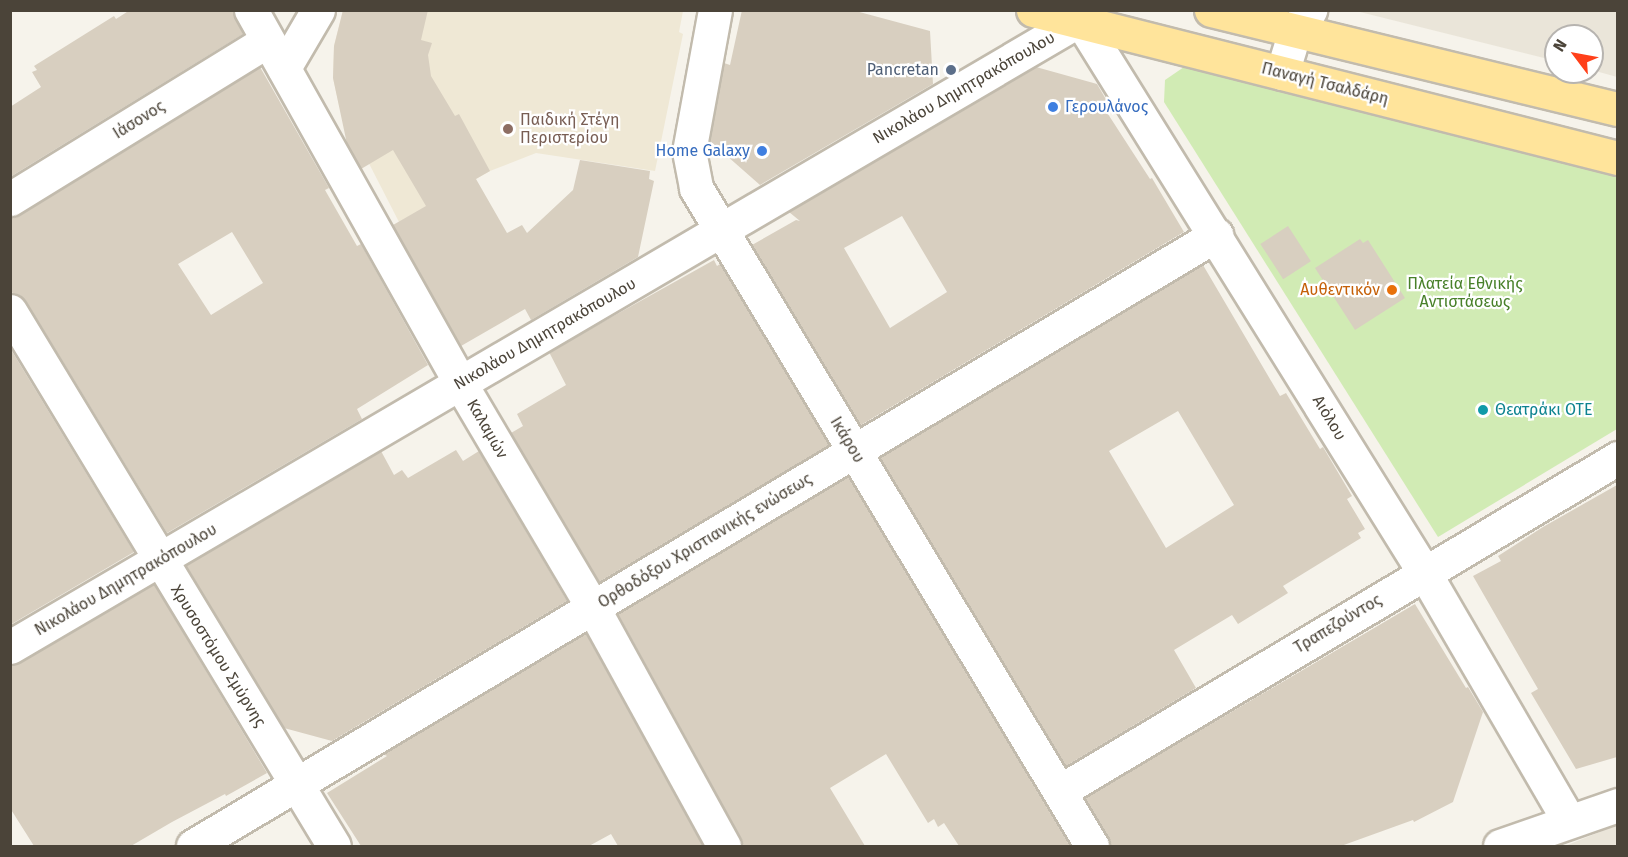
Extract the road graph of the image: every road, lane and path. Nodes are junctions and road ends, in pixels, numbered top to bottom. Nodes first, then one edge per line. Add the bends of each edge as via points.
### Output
1 (251, 10) edge
2 (318, 10) edge
3 (715, 10) edge
4 (1033, 10) edge
5 (1211, 10) edge
6 (1076, 15) edge
7 (1302, 21) edge
8 (267, 41) junction
9 (284, 68) junction
10 (1282, 73) junction
11 (1617, 109) edge
12 (1617, 158) edge
13 (10, 199) edge
14 (721, 231) junction
15 (1216, 235) junction
16 (10, 311) edge
17 (460, 383) junction
18 (854, 451) junction
19 (1617, 458) edge
20 (159, 560) junction
21 (1424, 572) junction
22 (593, 608) junction
23 (10, 647) edge
24 (297, 784) junction
25 (1060, 791) junction
26 (1617, 804) edge
27 (1569, 821) junction
28 (1513, 844) edge
29 (193, 846) edge
30 (334, 846) edge
31 (724, 846) edge
32 (1092, 846) edge

1 - 8 street, Καλαμών
2 - 9 street
3 - 14 street, Ικάρου via 689,151 696,188
4 - 6 main road, Παναγή Τσαλδάρη
5 - 7 main road
6 - 10 main road, Παναγή Τσαλδάρη
6 - 14 street, Νικολάου Δημητρακόπουλου
6 - 15 street, Αιόλου
7 - 10 street
7 - 11 main road
8 - 9 street, Καλαμών
8 - 13 street, Ιάσονος
9 - 17 street, Καλαμών
10 - 12 main road, Παναγή Τσαλδάρη
14 - 17 street, Νικολάου Δημητρακόπουλου
14 - 18 street, Ικάρου
15 - 18 street, Ορθοδόξου Χριστιανικής ενώσεως
15 - 21 street, Αιόλου
16 - 20 street, Χρυσοστόμου Σμύρνης
17 - 20 street, Νικολάου Δημητρακόπουλου
17 - 22 street, Καλαμών
18 - 22 street, Ορθοδόξου Χριστιανικής ενώσεως
18 - 25 street, Ικάρου
19 - 21 street, Τραπεζούντος
20 - 23 street, Νικολάου Δημητρακόπουλου
20 - 24 street, Χρυσοστόμου Σμύρνης
21 - 25 street, Τραπεζούντος
21 - 27 street, Αιόλου
22 - 24 street, Ορθοδόξου Χριστιανικής ενώσεως
22 - 31 street, Καλαμών
24 - 29 street, Ορθοδόξου Χριστιανικής ενώσεως
24 - 30 street, Χρυσοστόμου Σμύρνης
25 - 32 street, Ικάρου
26 - 27 street
27 - 28 street

